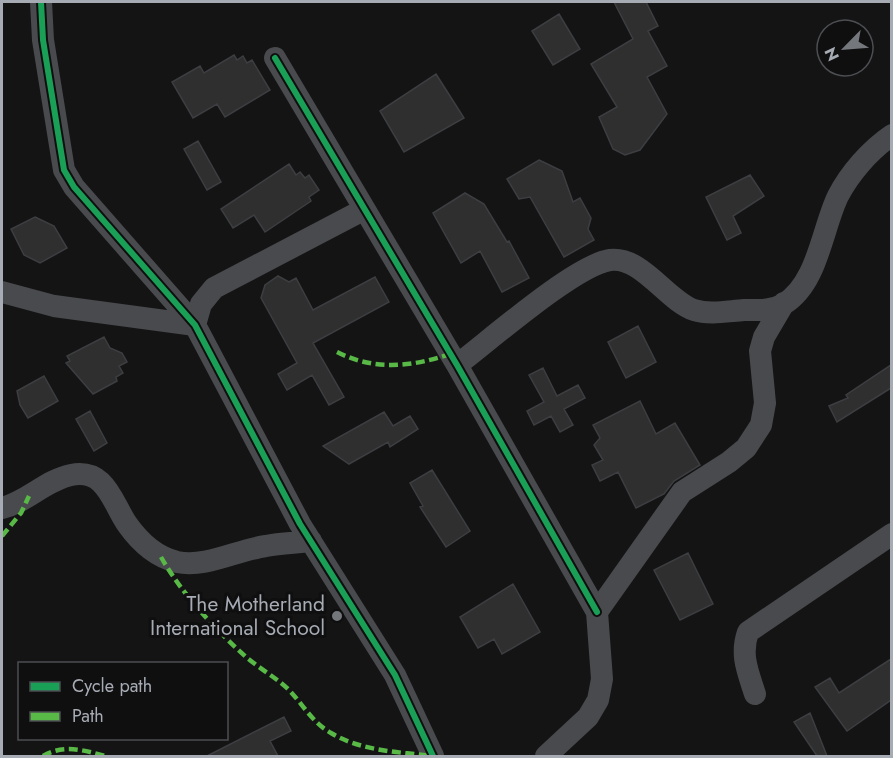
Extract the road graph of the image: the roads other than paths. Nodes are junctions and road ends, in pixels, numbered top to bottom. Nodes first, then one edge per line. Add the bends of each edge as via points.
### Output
1 (41, 2) edge
2 (275, 58) dead end
3 (891, 135) edge
4 (363, 210) junction
5 (2, 292) edge
6 (784, 303) junction
7 (195, 325) junction
8 (457, 365) junction
9 (2, 508) edge
10 (891, 534) edge
11 (311, 541) junction
12 (597, 612) junction
13 (755, 694) dead end
14 (433, 756) edge
15 (546, 756) edge

1 - 7 street via 43,39 64,170 74,187
2 - 4 street
3 - 6 street via 856,168 839,194 804,284
4 - 7 street via 214,288 201,304
4 - 8 street
5 - 7 street via 54,306
6 - 8 street via 772,309 694,309 638,269 620,260 608,261 570,280
6 - 12 street via 760,351 765,403 761,425 746,448 682,492
7 - 11 street via 272,476
8 - 12 street
9 - 11 street via 60,479 82,474 93,476 107,487 145,545 160,557 177,562 194,564 265,546
10 - 13 street via 748,632 744,656
11 - 14 street via 396,675
12 - 15 street via 602,679 598,700 588,717

